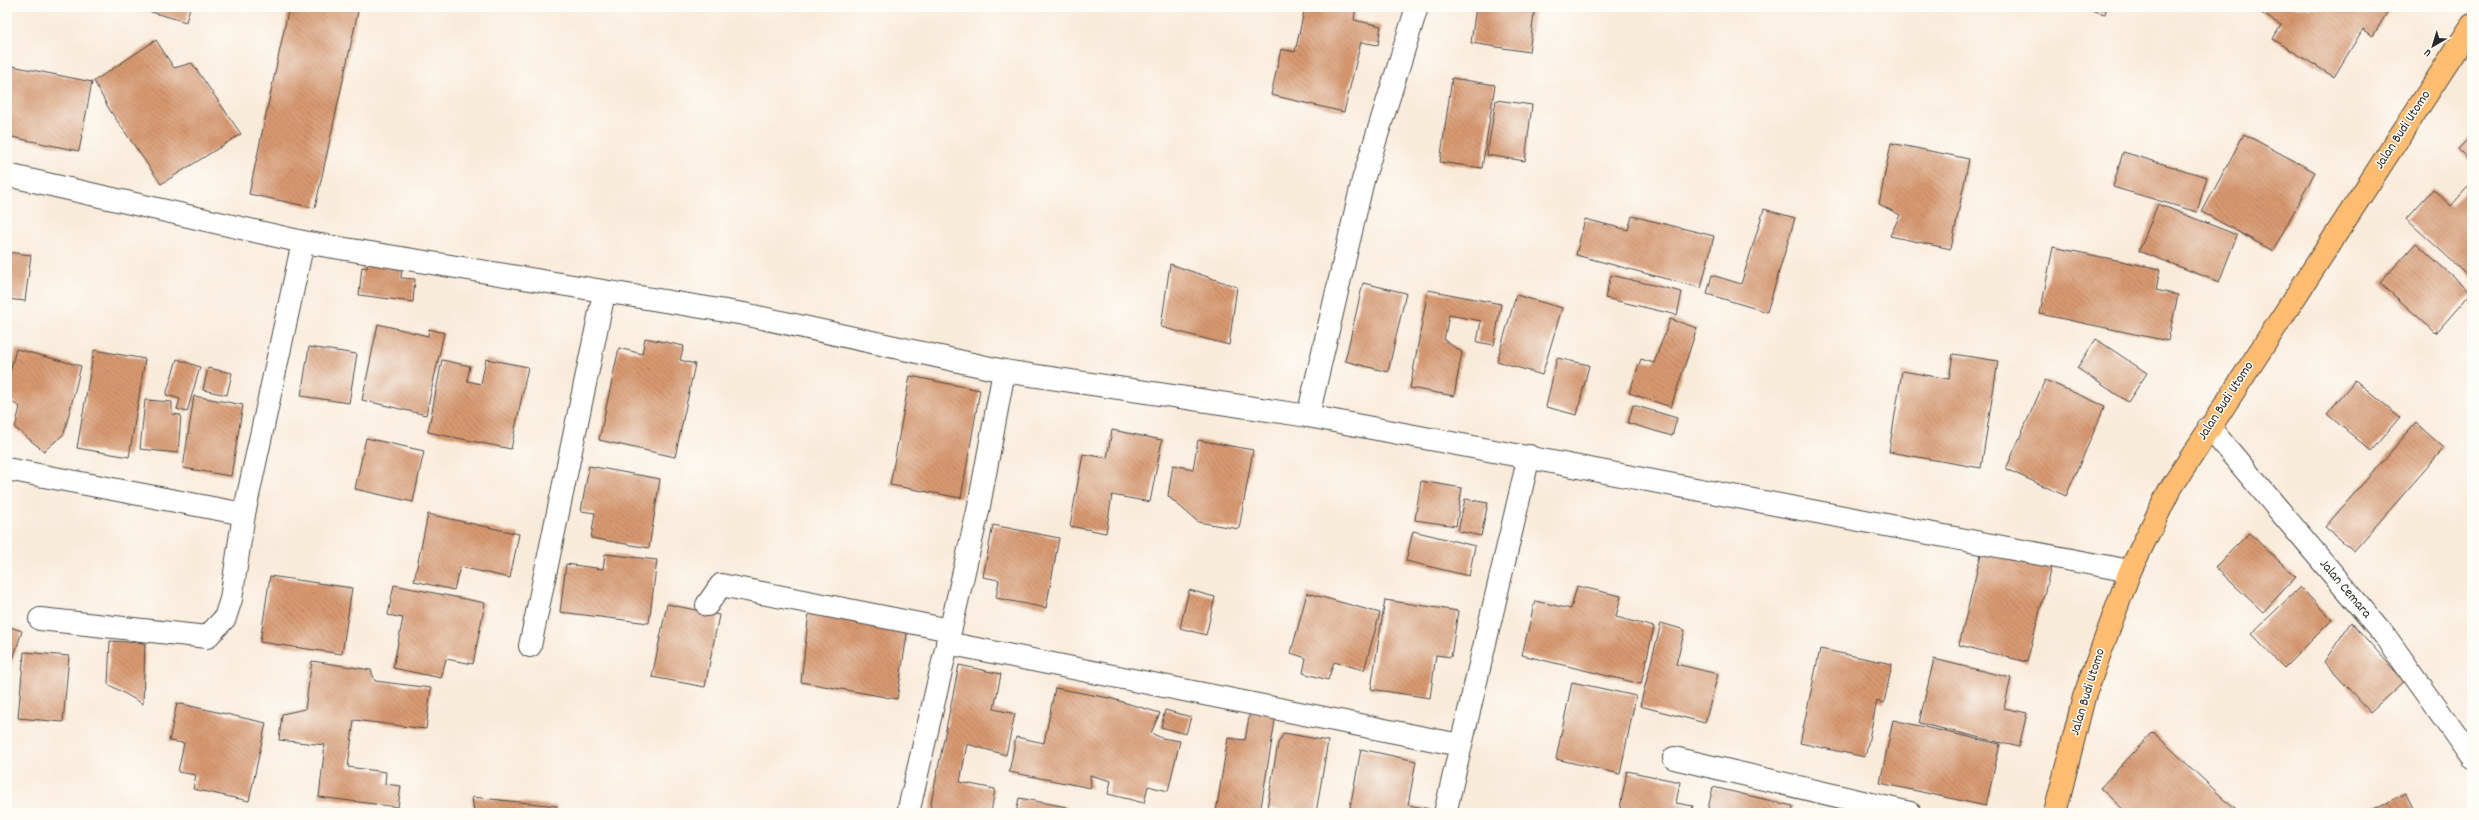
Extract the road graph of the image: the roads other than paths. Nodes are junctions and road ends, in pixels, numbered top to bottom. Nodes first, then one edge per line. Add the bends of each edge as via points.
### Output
1 (1417, 7) edge
2 (2472, 25) edge
3 (7, 176) edge
4 (303, 242) junction
5 (604, 293) junction
6 (1004, 371) junction
7 (1308, 416) junction
8 (2209, 427) junction
9 (1528, 456) junction
10 (7, 469) edge
11 (244, 514) junction
12 (2130, 571) junction
13 (707, 605) dead end
14 (40, 619) dead end
15 (949, 636) junction
16 (530, 646) dead end
17 (1460, 745) junction
18 (1674, 758) dead end
19 (2472, 758) edge
20 (908, 813) edge
21 (1445, 813) edge
22 (1910, 813) edge
23 (2055, 813) edge

1 - 7 street via 1363,180
2 - 8 main road, Jalan Budi Utomo
3 - 4 street
4 - 5 street
4 - 11 street
5 - 6 street via 744,314
5 - 16 street
6 - 7 street
6 - 15 street via 978,511
7 - 9 street
8 - 12 main road, Jalan Budi Utomo via 2169,490
8 - 19 street, Jalan Cemara via 2385,636
9 - 12 street
9 - 17 street
10 - 11 street
11 - 14 street via 226,618 207,637
12 - 23 main road, Jalan Budi Utomo via 2084,697
13 - 15 street via 721,585
15 - 17 street
15 - 20 street
17 - 21 street
18 - 22 street

